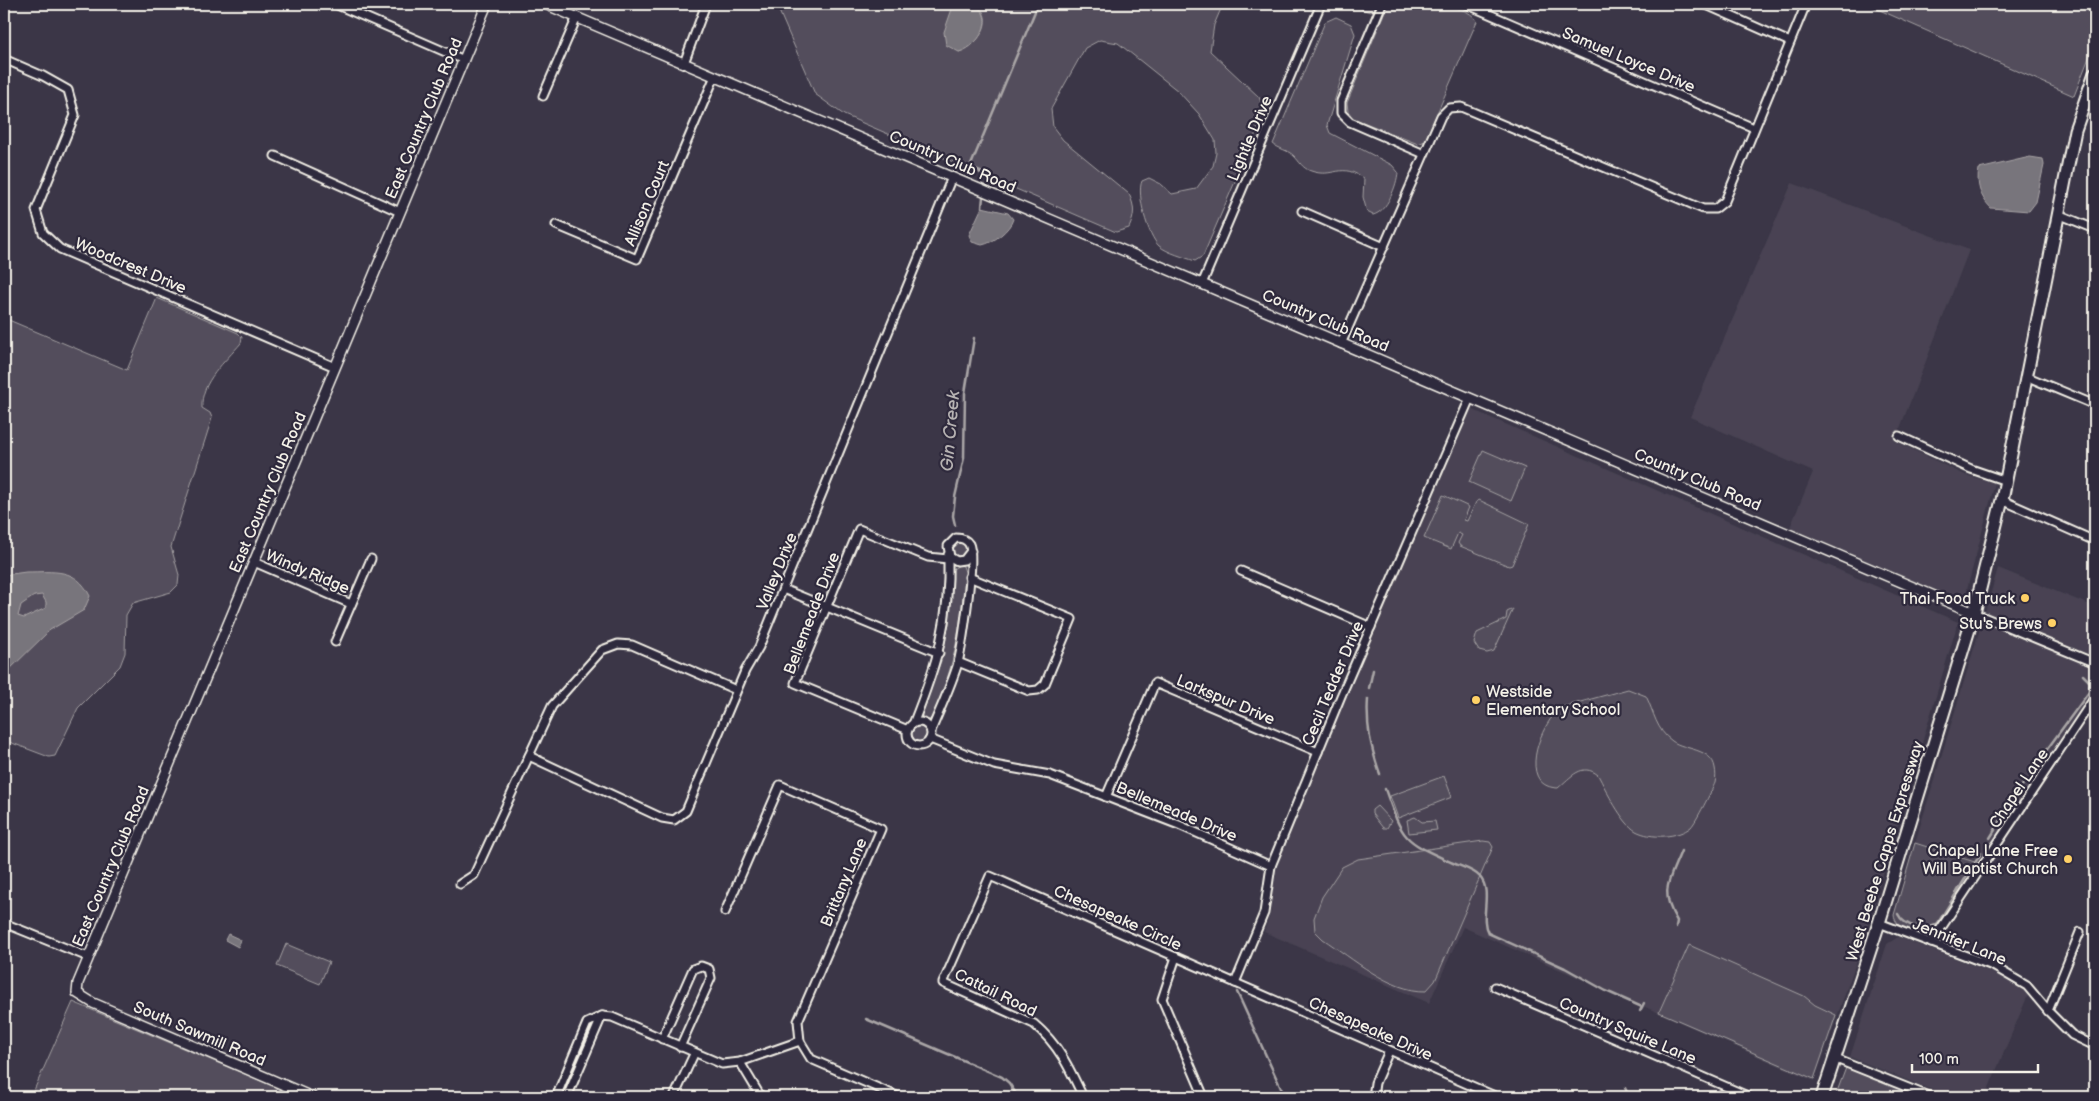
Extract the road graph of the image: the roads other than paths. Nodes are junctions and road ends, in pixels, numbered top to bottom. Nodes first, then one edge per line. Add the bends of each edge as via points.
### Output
1 (335, 4) edge
2 (487, 4) edge
3 (545, 4) edge
4 (706, 4) edge
5 (1321, 4) edge
6 (1382, 4) edge
7 (1466, 4) edge
8 (1704, 4) edge
9 (1806, 4) edge
10 (576, 17) junction
11 (1790, 42) junction
12 (4, 59) edge
13 (464, 60) junction
14 (684, 63) junction
15 (2095, 73) edge
16 (714, 76) junction
17 (543, 96) dead end
18 (1754, 128) junction
19 (1424, 154) junction
20 (275, 156) dead end
21 (952, 177) junction
22 (1302, 211) dead end
23 (400, 212) junction
24 (2058, 214) junction
25 (556, 225) dead end
26 (2095, 229) edge
27 (1384, 247) junction
28 (1202, 284) junction
29 (1342, 344) junction
30 (335, 367) junction
31 (2028, 377) junction
32 (1470, 398) junction
33 (2095, 405) edge
34 (1898, 436) dead end
35 (2006, 481) junction
36 (2002, 500) junction
37 (2095, 541) edge
38 (948, 550) junction
39 (971, 551) junction
40 (371, 558) dead end
41 (948, 559) junction
42 (254, 562) junction
43 (1240, 571) dead end
44 (969, 577) junction
45 (783, 589) junction
46 (351, 604) junction
47 (827, 606) junction
48 (1974, 613) junction
49 (1371, 627) junction
50 (335, 642) dead end
51 (939, 653) junction
52 (958, 662) junction
53 (2095, 663) edge
54 (736, 690) junction
55 (2095, 697) edge
56 (910, 727) junction
57 (930, 735) junction
58 (1318, 752) junction
59 (529, 756) junction
60 (1106, 796) junction
61 (1271, 866) junction
62 (990, 876) joint
63 (460, 884) dead end
64 (725, 912) dead end
65 (4, 923) edge
66 (1879, 923) junction
67 (2080, 932) dead end
68 (1931, 943) junction
69 (1176, 957) junction
70 (88, 958) junction
71 (1235, 983) junction
72 (1495, 987) dead end
73 (77, 993) joint
74 (2048, 1011) junction
75 (602, 1016) junction
76 (662, 1039) junction
77 (800, 1041) junction
78 (2095, 1046) edge
79 (680, 1047) junction
80 (1389, 1051) junction
81 (694, 1054) junction
82 (1836, 1059) junction
83 (740, 1062) junction
84 (312, 1097) edge
85 (556, 1097) edge
86 (567, 1097) edge
87 (674, 1097) edge
88 (761, 1097) edge
89 (899, 1097) edge
90 (1084, 1097) edge
91 (1204, 1097) edge
92 (1373, 1097) edge
93 (1497, 1097) edge
94 (1750, 1097) edge
95 (1822, 1097) edge
96 (1930, 1097) edge

1 - 13 street
2 - 13 street, East Country Club Road
3 - 10 street, Country Club Road
4 - 14 street
5 - 28 street, Lightle Drive
6 - 19 street via 1342,101 1341,113 1350,122
7 - 18 street, Samuel Loyce Drive
8 - 11 street
9 - 11 street
10 - 14 street, Country Club Road
10 - 17 street
11 - 18 street
12 - 30 street, Woodcrest Drive via 68,90 75,115 36,210 43,233 60,250
13 - 23 street, East Country Club Road
14 - 16 street, Country Club Road
15 - 24 main road, West Beebe Capps Expressway via 2075,130
16 - 21 street, Country Club Road
16 - 25 street, Allison Court via 637,259
18 - 19 street via 1725,201 1715,209 1703,209 1461,107 1449,108 1441,116
19 - 27 street
20 - 23 street
21 - 28 street, Country Club Road
21 - 45 street, Valley Drive
22 - 27 street
23 - 30 street, East Country Club Road
24 - 26 street
24 - 31 main road, West Beebe Capps Expressway
27 - 29 street
28 - 29 street, Country Club Road
29 - 32 street, Country Club Road
30 - 42 street, East Country Club Road
31 - 33 street
31 - 35 main road, West Beebe Capps Expressway
32 - 48 street, Country Club Road
32 - 49 street, Cecil Tedder Drive
34 - 35 street
35 - 36 main road, West Beebe Capps Expressway
36 - 37 street
36 - 48 main road, West Beebe Capps Expressway
38 - 39 street via 950,557 957,561 964,560
38 - 39 street via 950,543 960,538 969,544
38 - 41 street
39 - 44 street
40 - 46 street, Windy Ridge
41 - 47 street, Bellemeade Drive via 928,557 859,529
41 - 51 street via 947,612
42 - 46 street, Windy Ridge
42 - 70 street, East Country Club Road
43 - 49 street
44 - 52 street
44 - 52 street via 1072,619 1045,684 1038,690 1028,691
45 - 47 street
45 - 54 street, Valley Drive via 759,647
46 - 50 street, Windy Ridge
47 - 51 street
47 - 56 street, Bellemeade Drive via 795,683
48 - 53 street, Country Club Road
48 - 66 main road, West Beebe Capps Expressway
49 - 58 street, Cecil Tedder Drive
51 - 56 street
52 - 57 street
54 - 59 street via 632,645 618,644 602,650 552,706
54 - 59 street, Valley Drive via 686,811 674,820 662,818
55 - 68 street, Chapel Lane
56 - 57 street via 924,723
56 - 57 street via 910,741 917,745 924,744
57 - 60 street, Bellemeade Drive via 994,766 1046,773
58 - 60 street, Larkspur Drive via 1155,683
58 - 61 street, Cecil Tedder Drive
59 - 63 street via 474,875
60 - 61 street, Bellemeade Drive
61 - 71 street, Cecil Tedder Drive via 1264,913
62 - 69 street, Chesapeake Circle
62 - 90 street, Cattail Road via 943,983 1034,1024 1066,1060
64 - 77 street, Brittany Lane via 780,785 881,829 798,1021
65 - 70 street
66 - 68 street, Jennifer Lane
66 - 82 main road, West Beebe Capps Expressway
67 - 74 street
68 - 74 street, Jennifer Lane via 1993,966 2027,986
69 - 71 street, Chesapeake Circle
69 - 91 street via 1162,999
70 - 73 street, East Country Club Road
71 - 80 street, Chesapeake Drive
72 - 94 street, Country Squire Lane
73 - 84 street, South Sawmill Road via 92,1004
74 - 78 street, Jennifer Lane via 2072,1035
75 - 76 street via 612,1017
75 - 85 street via 587,1023
75 - 86 street
76 - 79 street
76 - 79 street via 694,969 702,966 709,970 711,978
77 - 83 street
77 - 89 street via 811,1059
79 - 81 street
80 - 92 street via 1375,1083
80 - 93 street, Chesapeake Drive
81 - 83 street via 722,1064
81 - 87 street
82 - 95 main road, West Beebe Capps Expressway
82 - 96 street
83 - 88 street

